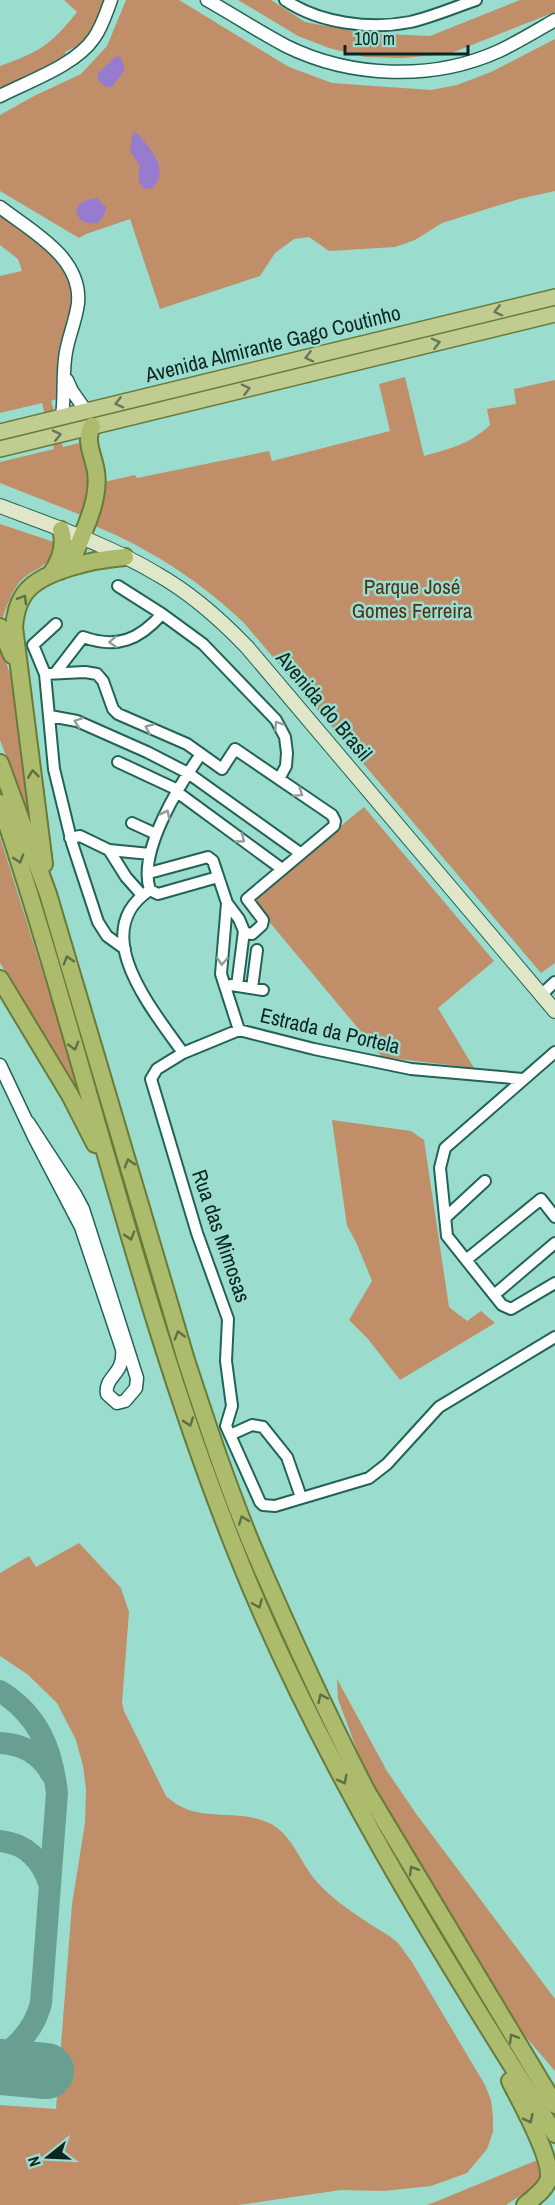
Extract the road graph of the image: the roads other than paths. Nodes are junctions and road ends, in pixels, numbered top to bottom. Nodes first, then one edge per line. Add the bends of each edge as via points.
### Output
1 (111, 0) edge
2 (207, 0) edge
3 (285, 0) edge
4 (476, 0) edge
5 (555, 20) edge
6 (0, 96) edge
7 (0, 207) edge
8 (555, 297) edge
9 (555, 314) edge
10 (65, 376) junction
11 (62, 416) junction
12 (89, 418) junction
13 (0, 432) edge
14 (0, 448) edge
15 (0, 506) edge
16 (61, 530) junction
17 (81, 538) junction
18 (125, 557) junction
19 (54, 574) junction
20 (118, 586) dead end
21 (162, 614) junction
22 (56, 624) dead end
23 (0, 627) edge
24 (50, 673) junction
25 (23, 696) junction
26 (50, 716) junction
27 (201, 754) junction
28 (118, 762) dead end
29 (0, 763) edge
30 (188, 773) junction
31 (279, 780) junction
32 (177, 791) junction
33 (0, 803) edge
34 (132, 823) dead end
35 (156, 834) junction
36 (70, 838) junction
37 (109, 850) junction
38 (300, 853) junction
39 (150, 854) junction
40 (282, 869) junction
41 (149, 873) junction
42 (218, 876) junction
43 (146, 892) junction
44 (48, 894) junction
45 (227, 903) junction
46 (244, 931) junction
47 (125, 949) junction
48 (257, 950) dead end
49 (0, 979) edge
50 (555, 982) edge
51 (223, 984) junction
52 (237, 986) junction
53 (541, 995) junction
54 (555, 1011) edge
55 (239, 1030) junction
56 (555, 1052) edge
57 (183, 1053) junction
58 (0, 1065) edge
59 (523, 1079) junction
60 (152, 1087) joint
61 (28, 1122) junction
62 (113, 1180) junction
63 (485, 1181) dead end
64 (555, 1217) edge
65 (445, 1218) junction
66 (555, 1243) edge
67 (466, 1260) junction
68 (555, 1283) edge
69 (494, 1295) junction
70 (555, 1337) edge
71 (112, 1378) junction
72 (132, 1394) junction
73 (230, 1435) junction
74 (301, 1497) junction
75 (476, 2010) junction
76 (526, 2060) junction
77 (555, 2080) edge
78 (555, 2105) edge
79 (555, 2134) edge
80 (525, 2205) edge

1 - 6 street via 98,33 82,52
2 - 5 street via 288,47 350,69 403,73 448,68 498,52
3 - 4 street via 325,18 378,25 412,22
7 - 10 street via 53,248 72,270 78,301 65,354
8 -> 12 main road, Avenida Almirante Gago Coutinho
12 -> 9 main road, Avenida Almirante Gago Coutinho
10 - 11 street
10 - 12 street
11 - 12 main road, Avenida Almirante Gago Coutinho
11 - 13 main road, Avenida Almirante Gago Coutinho
14 -> 12 main road, Avenida Almirante Gago Coutinho
12 - 17 highway via 96,490
15 - 16 main road, Avenida do Brasil
16 - 17 main road, Avenida do Brasil
16 - 19 highway via 63,541
17 - 18 main road, Avenida do Brasil
17 - 19 highway via 71,561
18 - 19 highway
18 - 53 main road, Avenida do Brasil via 175,585 234,633
25 -> 19 highway via 15,615 31,586
20 - 21 street
21 -> 24 street via 150,627 122,642 97,642 83,637
31 -> 21 street via 287,753 285,737 276,720 216,655
22 - 24 street via 33,645
23 - 25 highway via 13,656
24 - 26 street
27 -> 24 street via 115,711 97,674
44 -> 25 highway
30 -> 26 street via 77,721
26 - 36 street via 54,769
27 - 30 street
27 - 31 street via 222,768 235,749
28 - 32 street
29 - 44 highway
30 - 32 street
30 - 38 street
31 -> 38 street via 332,815 335,824
35 -> 32 street
32 -> 40 street
33 -> 62 highway
34 - 35 street
35 - 39 street
36 - 37 street via 80,836
36 - 47 street via 98,922 106,936
37 - 39 street
37 - 43 street via 126,877
38 - 40 street
39 - 41 street
40 - 46 street via 247,899 263,921 252,934
41 - 42 street via 210,858
41 - 43 street
42 - 43 street via 158,894
42 - 45 street
43 - 47 street via 126,915 122,934
76 -> 44 highway via 366,1790 254,1549 186,1360
45 - 46 street
45 -> 51 street
46 - 52 street
47 - 57 street via 146,1001
48 - 52 street via 258,989
49 - 62 highway via 70,1095
50 - 53 street
51 - 52 street
51 - 55 street
53 - 54 main road, Avenida do Brasil
55 - 57 street, Estrada da Portela
55 - 59 street, Estrada da Portela via 411,1069
56 - 59 street
57 - 60 street, Estrada da Portela via 152,1073
58 - 61 street
59 - 65 street via 445,1148 440,1168
60 - 73 street, Rua das Mimosas via 228,1319 226,1361 232,1406 226,1421
61 - 71 street via 81,1227 119,1339 122,1364
61 - 72 street via 85,1216 135,1371
62 -> 75 highway via 167,1358 237,1555 310,1716 352,1797
63 - 65 street
64 - 67 street via 541,1198
65 - 67 street via 447,1236
66 - 69 street
67 - 69 street
68 - 69 street via 510,1309
70 - 74 street via 439,1407 369,1478
71 - 72 street via 128,1379
71 - 72 street via 106,1390 109,1398 125,1401
73 - 74 street via 252,1425 263,1427 286,1457
73 - 74 street, Rua das Mimosas via 260,1502 266,1506
75 - 79 highway
75 -> 80 highway via 550,2165 545,2186
76 - 77 highway
76 - 78 highway

